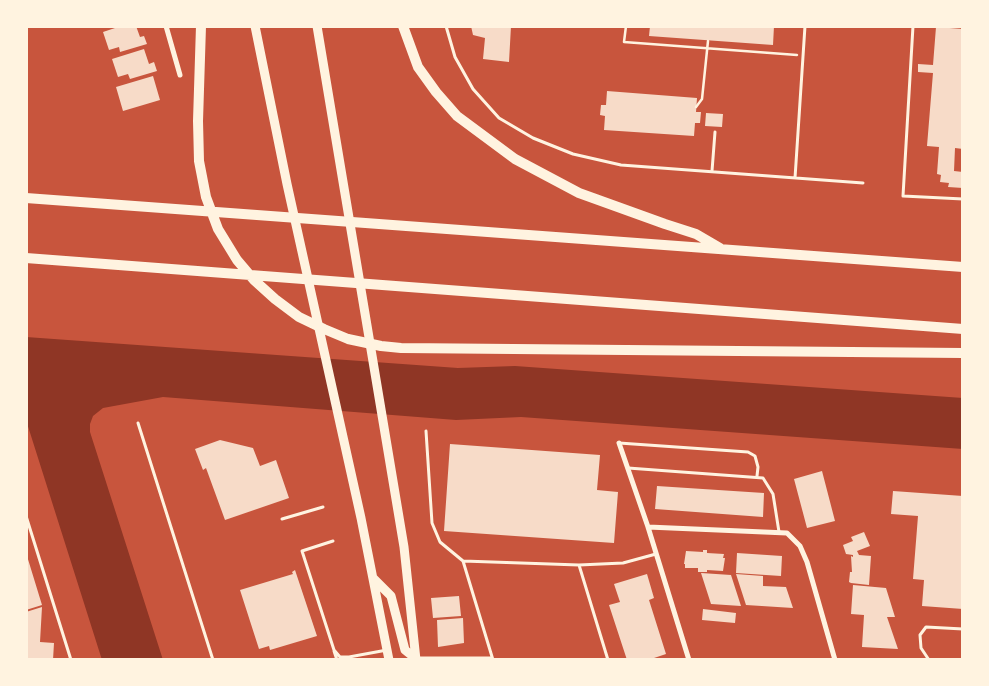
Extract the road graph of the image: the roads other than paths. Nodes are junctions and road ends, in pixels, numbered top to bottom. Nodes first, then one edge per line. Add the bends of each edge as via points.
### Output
1 (166, 26) edge
2 (201, 26) edge
3 (255, 26) edge
4 (317, 26) edge
5 (403, 26) edge
6 (446, 26) edge
7 (805, 26) edge
8 (913, 26) edge
9 (180, 75) dead end
10 (715, 132) dead end
11 (712, 171) junction
12 (795, 178) junction
13 (863, 183) dead end
14 (26, 198) edge
15 (963, 199) edge
16 (723, 250) junction
17 (26, 258) edge
18 (963, 267) edge
19 (963, 329) edge
20 (963, 353) edge
21 (138, 423) dead end
22 (426, 431) dead end
23 (619, 443) joint
24 (628, 468) junction
25 (757, 476) junction
26 (323, 507) dead end
27 (26, 516) edge
28 (282, 519) dead end
29 (648, 527) junction
30 (779, 533) junction
31 (333, 541) dead end
32 (656, 554) junction
33 (463, 561) junction
34 (579, 565) junction
35 (373, 578) junction
36 (963, 629) edge
37 (334, 650) junction
38 (388, 650) junction
39 (415, 659) edge
40 (493, 659) edge
41 (71, 660) edge
42 (213, 660) edge
43 (337, 660) edge
44 (389, 660) edge
45 (608, 660) edge
46 (688, 660) edge
47 (835, 660) edge
48 (929, 660) edge

1 - 9 street
2 - 20 highway via 199,161 206,197 218,229 254,280 299,317 324,329 348,339 401,348
3 - 35 main road
4 - 39 main road via 404,547
5 - 16 highway via 418,67 436,92 458,116 515,159 579,193 696,234
6 - 11 lane via 455,57 473,89 499,118 533,138 573,154 621,165
7 - 12 lane
8 - 15 lane via 903,196
10 - 11 lane
11 - 12 lane
12 - 13 lane
14 - 16 highway
16 - 18 highway
17 - 19 highway
21 - 42 lane
22 - 33 lane via 432,523 440,542
23 - 24 street
23 - 25 lane via 748,452 755,456
24 - 25 lane
24 - 29 street
25 - 30 lane via 763,478 773,494
26 - 28 lane
27 - 41 lane
29 - 30 street
29 - 32 street
30 - 47 street via 788,533 800,546
31 - 37 lane via 302,550
32 - 34 lane via 624,563
32 - 46 street
33 - 34 lane
33 - 40 lane
34 - 45 lane
35 - 38 main road
35 - 39 main road via 391,596 406,650
36 - 48 lane via 926,627 920,635 921,648
37 - 38 lane via 340,657 349,657
37 - 43 lane
38 - 44 main road
39 - 40 lane

